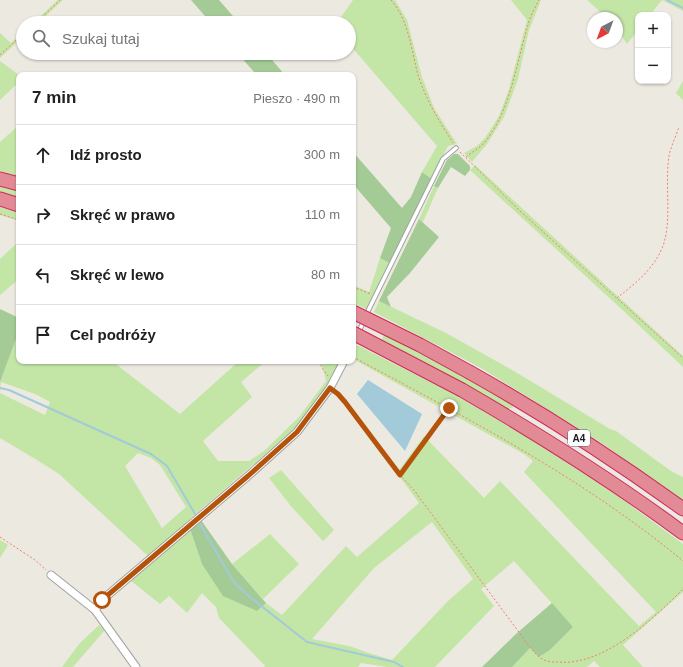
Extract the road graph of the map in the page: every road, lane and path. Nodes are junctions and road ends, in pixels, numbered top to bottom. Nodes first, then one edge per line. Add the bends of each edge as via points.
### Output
1 (60, 0) edge
2 (391, 0) edge
3 (539, 0) edge
4 (43, 16) edge
5 (16, 40) edge
6 (0, 55) edge
7 (679, 127) dead end
8 (456, 148) junction
9 (465, 158) junction
10 (0, 179) edge
11 (16, 183) edge
12 (0, 199) edge
13 (16, 204) edge
14 (0, 214) edge
15 (16, 219) edge
16 (356, 288) edge
17 (376, 296) junction
18 (617, 298) junction
19 (356, 313) edge
20 (356, 335) edge
21 (356, 337) edge
22 (683, 358) edge
23 (356, 359) edge
24 (320, 364) edge
25 (342, 364) edge
26 (334, 381) junction
27 (330, 388) junction
28 (449, 408) junction
29 (400, 475) junction
30 (683, 509) edge
31 (683, 533) edge
32 (0, 536) edge
33 (683, 561) edge
34 (52, 575) joint
35 (683, 589) edge
36 (95, 610) junction
37 (136, 667) edge

1 - 4 path
2 - 8 path via 397,7 408,32 418,75 430,105
3 - 9 path via 528,23 506,103 497,123 484,143
5 - 6 path
7 - 18 path via 669,155 665,240 660,253 639,281
8 - 9 path
8 - 17 lane via 443,159
9 - 18 path
10 - 11 highway
12 - 13 highway
14 - 15 path
16 - 17 path
17 - 21 lane
18 - 22 path
19 - 30 highway, A4, bridge via 471,373 575,435
20 - 31 highway, A4, bridge via 462,390 580,462
23 - 28 path
24 - 26 path
25 - 26 street
26 - 27 street
27 - 29 path via 345,402
27 - 36 street via 297,432 102,600
28 - 29 path
28 - 33 path via 620,512
29 - 35 path via 414,490 532,650 545,661 565,663 603,654 649,621
32 - 34 path
34 - 36 street
36 - 37 street

